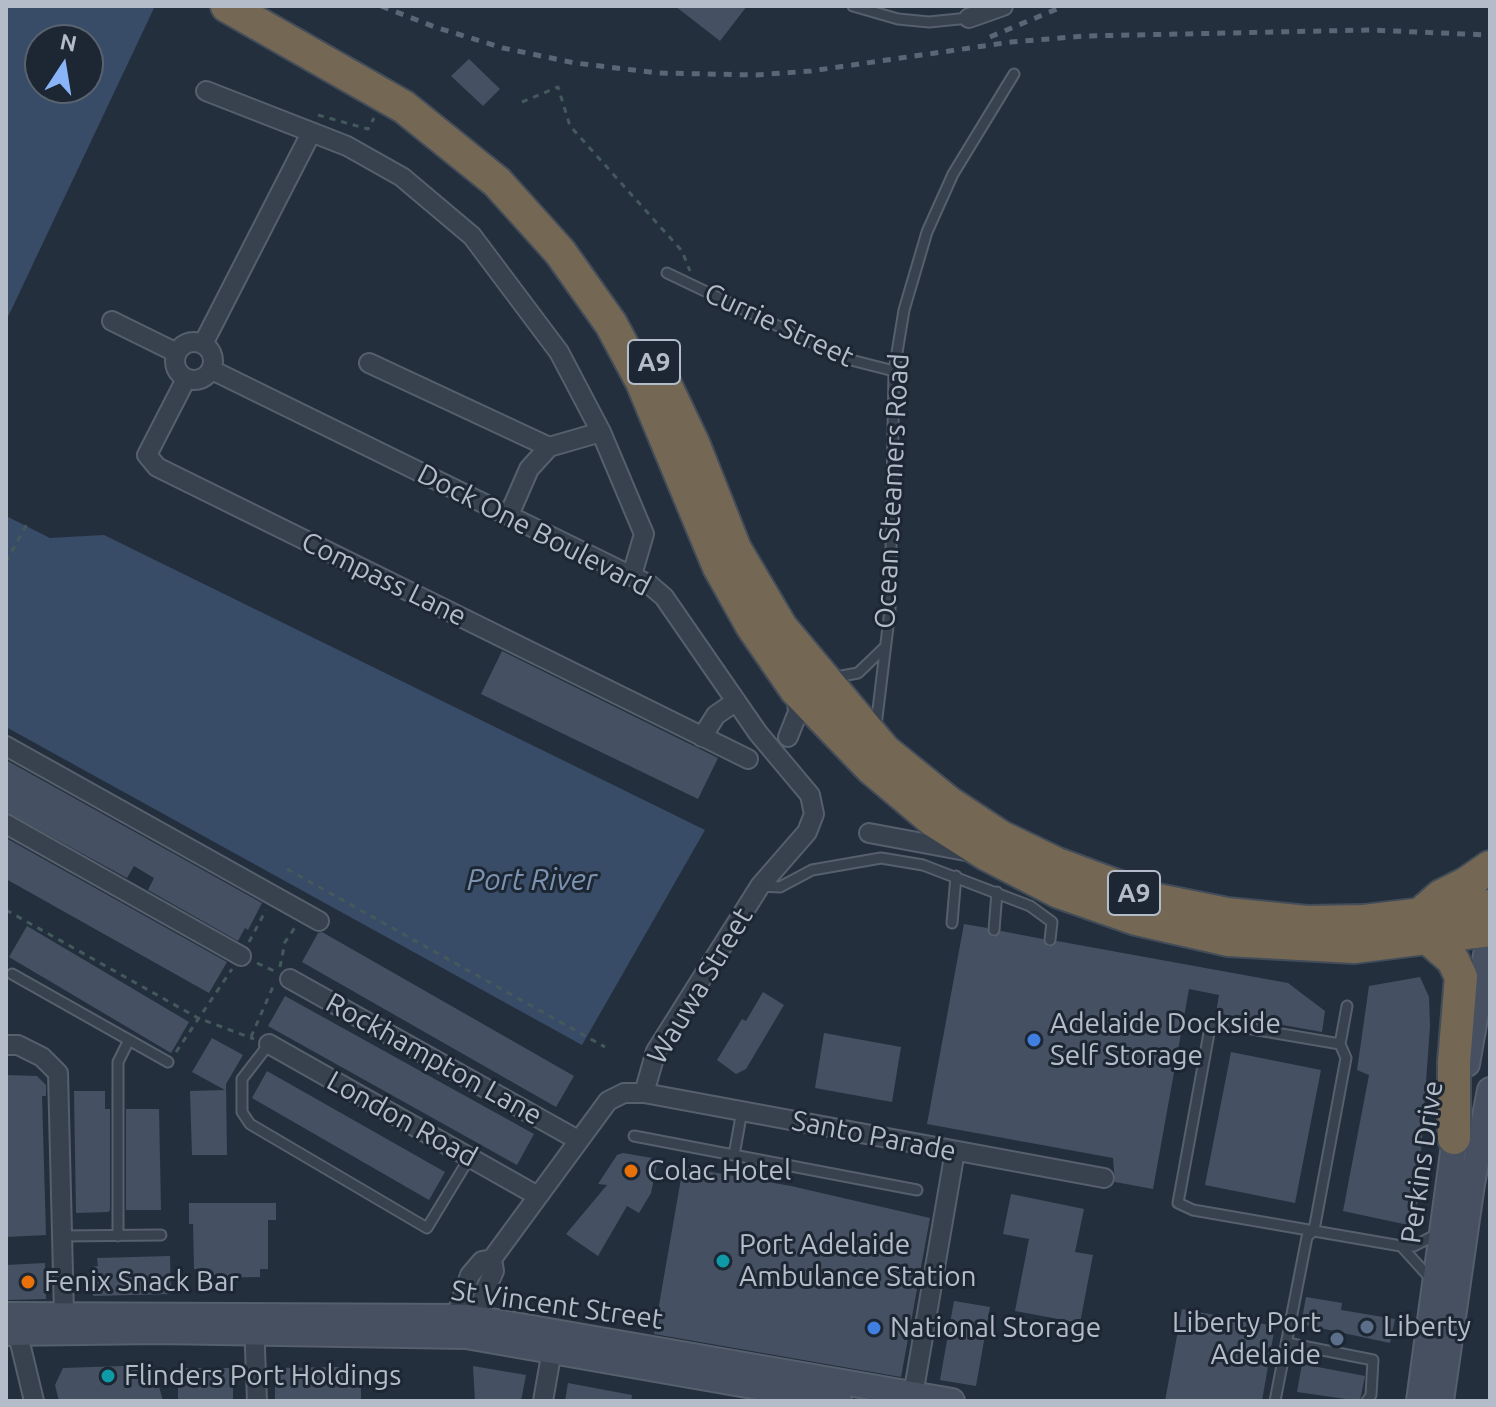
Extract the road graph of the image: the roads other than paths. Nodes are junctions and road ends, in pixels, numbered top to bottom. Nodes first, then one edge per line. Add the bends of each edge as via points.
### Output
1 (227, 6) edge
2 (263, 6) edge
3 (853, 6) edge
4 (1003, 6) edge
5 (969, 18) joint
6 (331, 54) junction
7 (1014, 74) dead end
8 (206, 91) dead end
9 (311, 133) junction
10 (667, 273) dead end
11 (112, 321) dead end
12 (203, 344) junction
13 (177, 353) junction
14 (369, 363) dead end
15 (212, 370) junction
16 (894, 371) junction
17 (186, 379) junction
18 (601, 432) junction
19 (549, 447) junction
20 (509, 515) junction
21 (632, 575) junction
22 (885, 647) junction
23 (806, 680) junction
24 (735, 702) junction
25 (702, 737) junction
26 (788, 737) dead end
27 (879, 745) junction
28 (6, 746) edge
29 (748, 759) dead end
30 (6, 824) edge
31 (869, 833) dead end
32 (986, 854) junction
33 (1490, 867) edge
34 (956, 876) junction
35 (760, 886) junction
36 (997, 892) junction
37 (1490, 906) edge
38 (319, 921) dead end
39 (952, 923) dead end
40 (1425, 927) junction
41 (994, 930) dead end
42 (1490, 931) edge
43 (1050, 940) dead end
44 (241, 956) road end
45 (12, 974) dead end
46 (290, 979) road end
47 (1347, 1006) dead end
48 (129, 1040) junction
49 (269, 1044) joint
50 (1340, 1044) junction
51 (6, 1045) edge
52 (168, 1062) road end
53 (1490, 1090) edge
54 (644, 1093) junction
55 (742, 1111) junction
56 (634, 1136) dead end
57 (1454, 1138) junction
58 (578, 1140) junction
59 (955, 1151) junction
60 (734, 1155) junction
61 (470, 1157) junction
62 (1104, 1178) dead end
63 (917, 1190) dead end
64 (536, 1195) junction
65 (1314, 1230) junction
66 (1442, 1231) junction
67 (161, 1235) dead end
68 (62, 1236) junction
69 (118, 1236) junction
70 (1401, 1246) junction
71 (1434, 1287) junction
72 (64, 1314) junction
73 (11, 1324) edge
74 (254, 1325) junction
75 (467, 1326) junction
76 (1287, 1343) junction
77 (552, 1350) junction
78 (913, 1398) edge
79 (34, 1401) edge
80 (257, 1401) edge
81 (543, 1401) edge
82 (839, 1401) edge
83 (952, 1401) edge
84 (1275, 1401) edge
85 (1367, 1401) edge
86 (1419, 1401) edge
87 (1441, 1401) edge

1 - 6 highway, A9
2 - 6 highway, A9
3 - 5 lane via 898,19
4 - 5 street
6 - 23 highway, A9 via 419,96 465,130 509,166 576,239 635,322 693,443 735,549
7 - 16 lane, Ocean Steamers Road via 953,174 927,232 904,310
8 - 9 street
9 - 12 street
9 - 18 street via 402,177 472,236 559,352
10 - 16 lane, Currie Street via 847,359
11 - 13 street
12 - 13 street via 184,345
12 - 15 street via 214,360
13 - 17 street via 178,372
14 - 19 street
15 - 17 street via 205,377
15 - 20 street, Dock One Boulevard
16 - 22 lane, Ocean Steamers Road via 893,567
17 - 25 street, Compass Lane via 147,455 157,467
18 - 19 street
18 - 21 street via 644,534
19 - 20 street via 529,469
20 - 21 street, Dock One Boulevard
21 - 24 street, Dock One Boulevard via 664,597
22 - 23 lane, Ocean Steamers Road via 849,677
22 - 27 lane, Ocean Steamers Road via 875,720
23 - 26 street
23 - 27 highway, A9
23 - 32 highway, A9 via 871,768 934,821
24 - 25 street via 716,715
24 - 35 street, Dock One Boulevard via 810,795 814,814 807,832
25 - 29 street, Compass Lane
27 - 40 highway, A9 via 1001,837 1152,899 1227,914
28 - 38 street
30 - 44 street
31 - 32 street
32 - 40 highway, A9 via 1059,892 1136,919 1228,940 1354,947
33 - 40 highway via 1441,896
34 - 35 lane via 881,858 812,870 780,887
34 - 36 lane
34 - 39 lane
35 - 54 street, Wauwa Street via 656,1051
36 - 41 lane
36 - 43 lane via 1052,922
37 - 40 highway, A9
40 - 42 highway, A9
40 - 57 highway via 1461,977
42 - 57 main road, Perkins Drive
45 - 48 lane
46 - 58 street, Rockhampton Lane
47 - 50 lane
48 - 52 lane
48 - 69 lane via 118,1062
49 - 61 street, London Road
49 - 61 lane via 242,1079 242,1112 250,1124 427,1228
50 - 65 lane via 1346,1058
50 - 65 lane via 1211,1022 1178,1203
51 - 68 street via 42,1057 58,1073
53 - 87 main road, Perkins Drive
54 - 55 street, Santo Parade
54 - 58 street, Wauwa Street via 624,1093 608,1101
55 - 59 street, Santo Parade
55 - 60 lane
56 - 60 lane
57 - 66 main road, Perkins Drive
58 - 64 street, Wauwa Street
59 - 62 street, Santo Parade
59 - 78 street
60 - 63 lane
61 - 64 street, London Road
64 - 75 street, Wauwa Street via 492,1259 482,1261 463,1288 458,1310
65 - 70 lane
65 - 76 lane via 1307,1237
66 - 70 lane via 1414,1246
66 - 71 main road, Perkins Drive
67 - 69 lane
68 - 69 lane
68 - 72 street
70 - 71 lane
71 - 86 main road, Perkins Drive
72 - 73 main road, St Vincent Street
72 - 74 main road, St Vincent Street
73 - 74 main road, St Vincent Street
73 - 79 street
74 - 75 main road, St Vincent Street
74 - 80 street
75 - 77 main road, St Vincent Street
75 - 78 main road, St Vincent Street
76 - 84 lane
76 - 85 lane via 1373,1360
77 - 81 street
77 - 82 main road, St Vincent Street
78 - 83 main road, St Vincent Street

